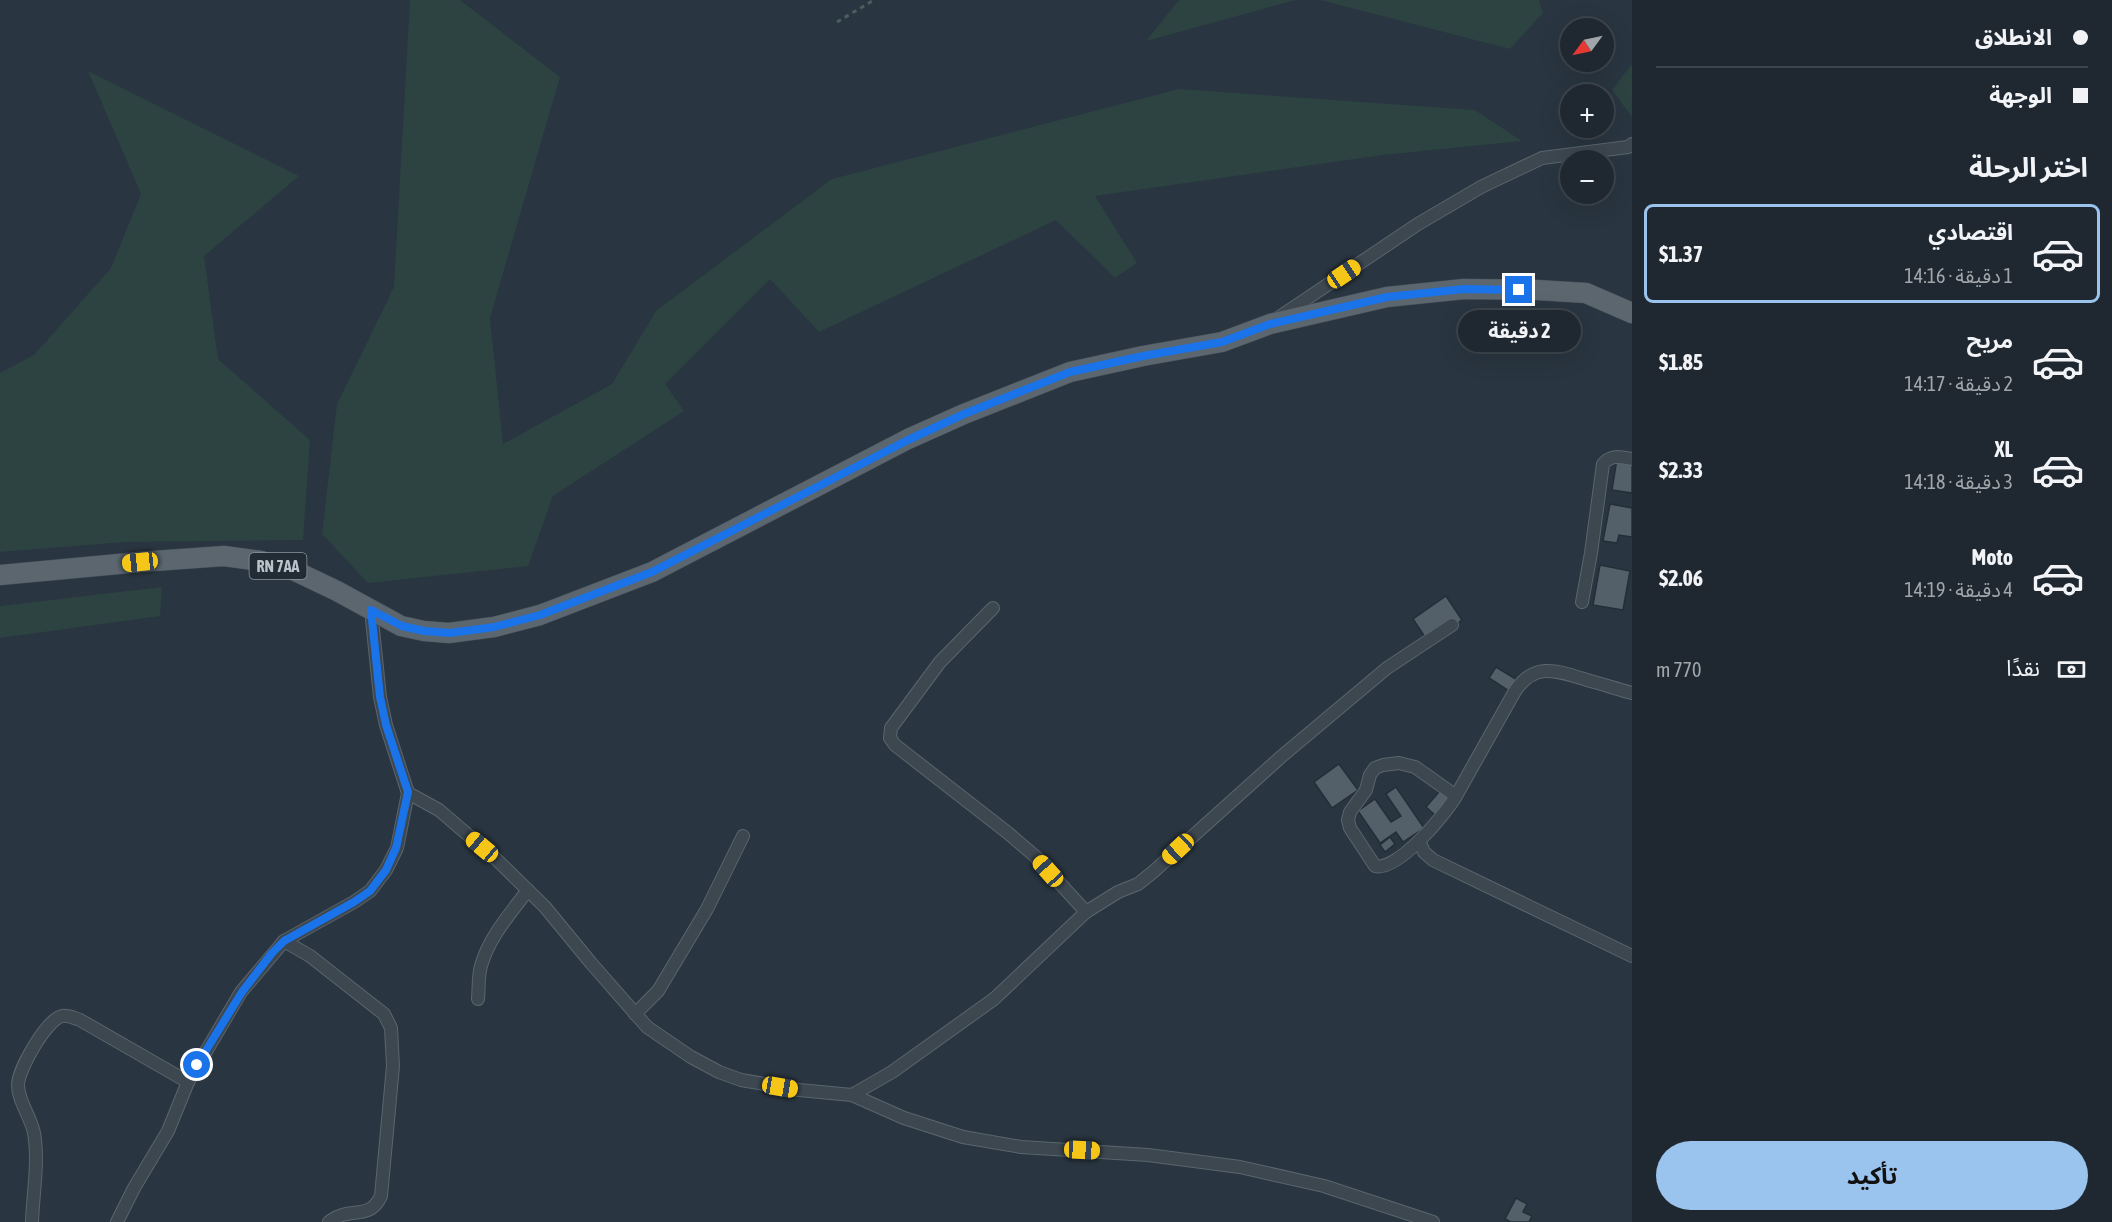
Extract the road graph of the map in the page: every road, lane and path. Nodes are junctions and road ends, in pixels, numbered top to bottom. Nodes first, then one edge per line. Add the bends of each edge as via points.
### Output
1 (874, 0) edge
2 (837, 22) dead end
3 (1632, 144) edge
4 (1632, 313) edge
5 (1270, 324) junction
6 (1632, 459) edge
7 (0, 575) edge
8 (1582, 602) dead end
9 (993, 608) dead end
10 (371, 610) junction
11 (1452, 625) dead end
12 (1632, 693) edge
13 (408, 792) junction
14 (1456, 796) junction
15 (743, 836) dead end
16 (1419, 842) junction
17 (528, 890) junction
18 (1086, 912) junction
19 (284, 941) junction
20 (1632, 956) edge
21 (478, 999) dead end
22 (635, 1014) junction
23 (188, 1082) junction
24 (852, 1095) junction
25 (32, 1222) edge
26 (117, 1222) edge
27 (329, 1222) edge
28 (1432, 1222) edge

1 - 2 path
3 - 5 street via 1542,158 1481,187 1418,224
4 - 5 main road, RN 7AA via 1586,293 1464,289 1387,297
5 - 10 main road, RN 7AA via 1222,342 1070,372 964,414 652,572 540,615 450,633 402,626
6 - 8 street via 1615,456 1603,464
7 - 10 main road, RN 7AA via 224,556 293,570
9 - 18 street via 925,680 891,728 890,738 1036,857
10 - 13 street via 380,697 388,735
11 - 18 street via 1387,668 1138,884
12 - 14 street via 1557,671 1534,674 1515,691
13 - 17 street via 439,810
13 - 19 street via 396,848 379,881 354,902
14 - 16 street
14 - 16 street via 1407,764 1383,765 1372,771 1348,820 1372,863 1384,866
15 - 22 street via 707,909 658,991
16 - 20 street via 1433,860
17 - 21 street via 487,948 480,968
17 - 22 street
18 - 24 street via 994,999 892,1072
19 - 23 street via 242,992
19 - 27 street via 310,956 384,1014 391,1028 393,1066 377,1210 365,1220 338,1217
22 - 24 street via 647,1027 719,1072 741,1080
23 - 25 street via 80,1020 57,1018 42,1034 18,1083 33,1133
23 - 26 street via 168,1131
24 - 28 street via 904,1118 963,1137 1021,1147 1148,1155 1240,1167 1324,1186

